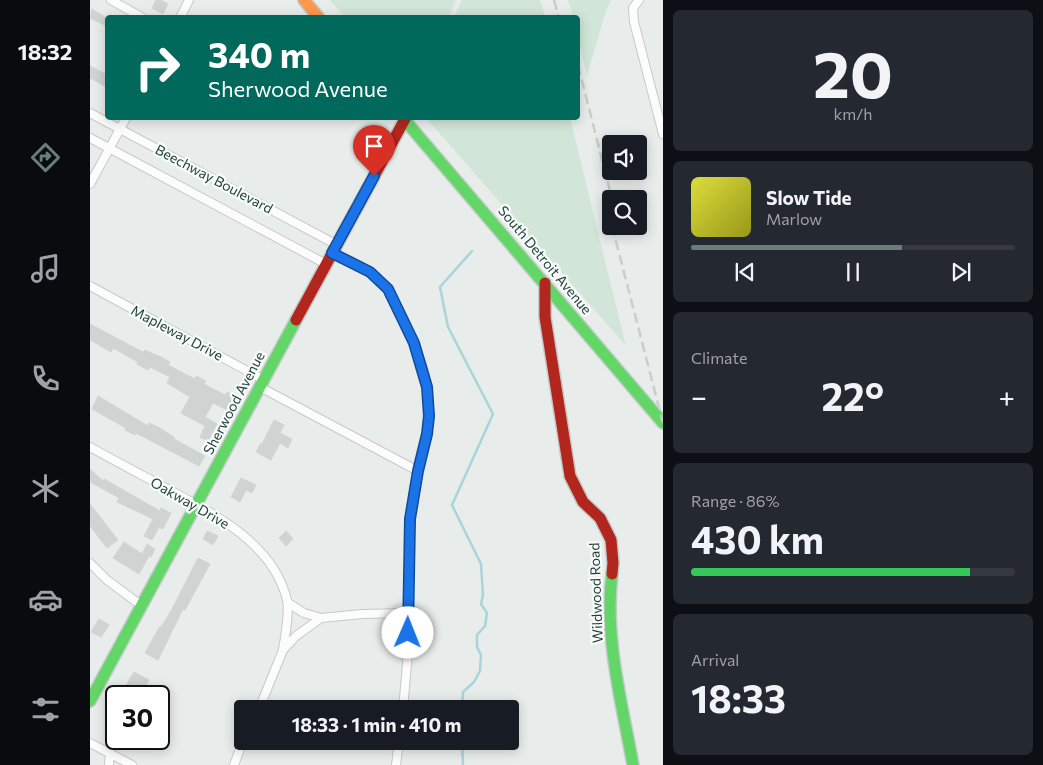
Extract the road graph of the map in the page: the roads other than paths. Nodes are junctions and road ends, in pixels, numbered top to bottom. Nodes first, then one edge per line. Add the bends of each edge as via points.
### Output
1 (111, 0) edge
2 (189, 0) edge
3 (638, 0) edge
4 (138, 15) edge
5 (182, 15) edge
6 (660, 111) edge
7 (90, 113) edge
8 (125, 120) edge
9 (403, 120) edge
10 (406, 120) edge
11 (120, 129) junction
12 (663, 134) edge
13 (90, 138) edge
14 (109, 149) junction
15 (90, 184) edge
16 (332, 254) junction
17 (545, 283) junction
18 (90, 286) edge
19 (262, 384) junction
20 (663, 423) edge
21 (90, 447) edge
22 (418, 471) junction
23 (196, 504) junction
24 (90, 563) edge
25 (288, 603) junction
26 (142, 606) junction
27 (408, 613) junction
28 (321, 618) junction
29 (282, 650) junction
30 (263, 700) edge
31 (404, 700) edge
32 (90, 701) edge
33 (90, 743) edge
34 (240, 750) edge
35 (398, 750) edge
36 (110, 753) junction
37 (109, 765) edge
38 (132, 765) edge
39 (234, 765) edge
40 (396, 765) edge
41 (633, 765) edge

1 - 4 street
2 - 5 street
3 - 6 street via 633,8 634,22
6 - 12 street
7 - 11 street, Beechway Boulevard
8 - 11 street
9 - 16 street, Sherwood Avenue
10 - 17 street, South Detroit Avenue
11 - 14 street
11 - 16 street, Beechway Boulevard
13 - 14 street, Beechway Boulevard
14 - 15 street
14 - 16 street, Beechway Boulevard
16 - 19 street, Sherwood Avenue
16 - 22 street via 370,272 384,283 414,343 424,372 429,416
17 - 20 street, South Detroit Avenue
17 - 41 street, Wildwood Road via 545,317 570,476 584,502 600,518 611,540 611,637
18 - 19 street, Mapleway Drive
19 - 22 street, Mapleway Drive
19 - 23 street, Sherwood Avenue
21 - 23 street, Oakway Drive
22 - 27 street via 410,519
23 - 25 street, Oakway Drive via 229,524 260,552 280,579
23 - 26 street, Sherwood Avenue
24 - 26 street
25 - 28 street
25 - 29 street
26 - 32 street, Sherwood Avenue
27 - 28 street
27 - 31 street
28 - 29 street
29 - 30 street
33 - 36 street
34 - 39 street
35 - 40 street
36 - 37 street
36 - 38 street

